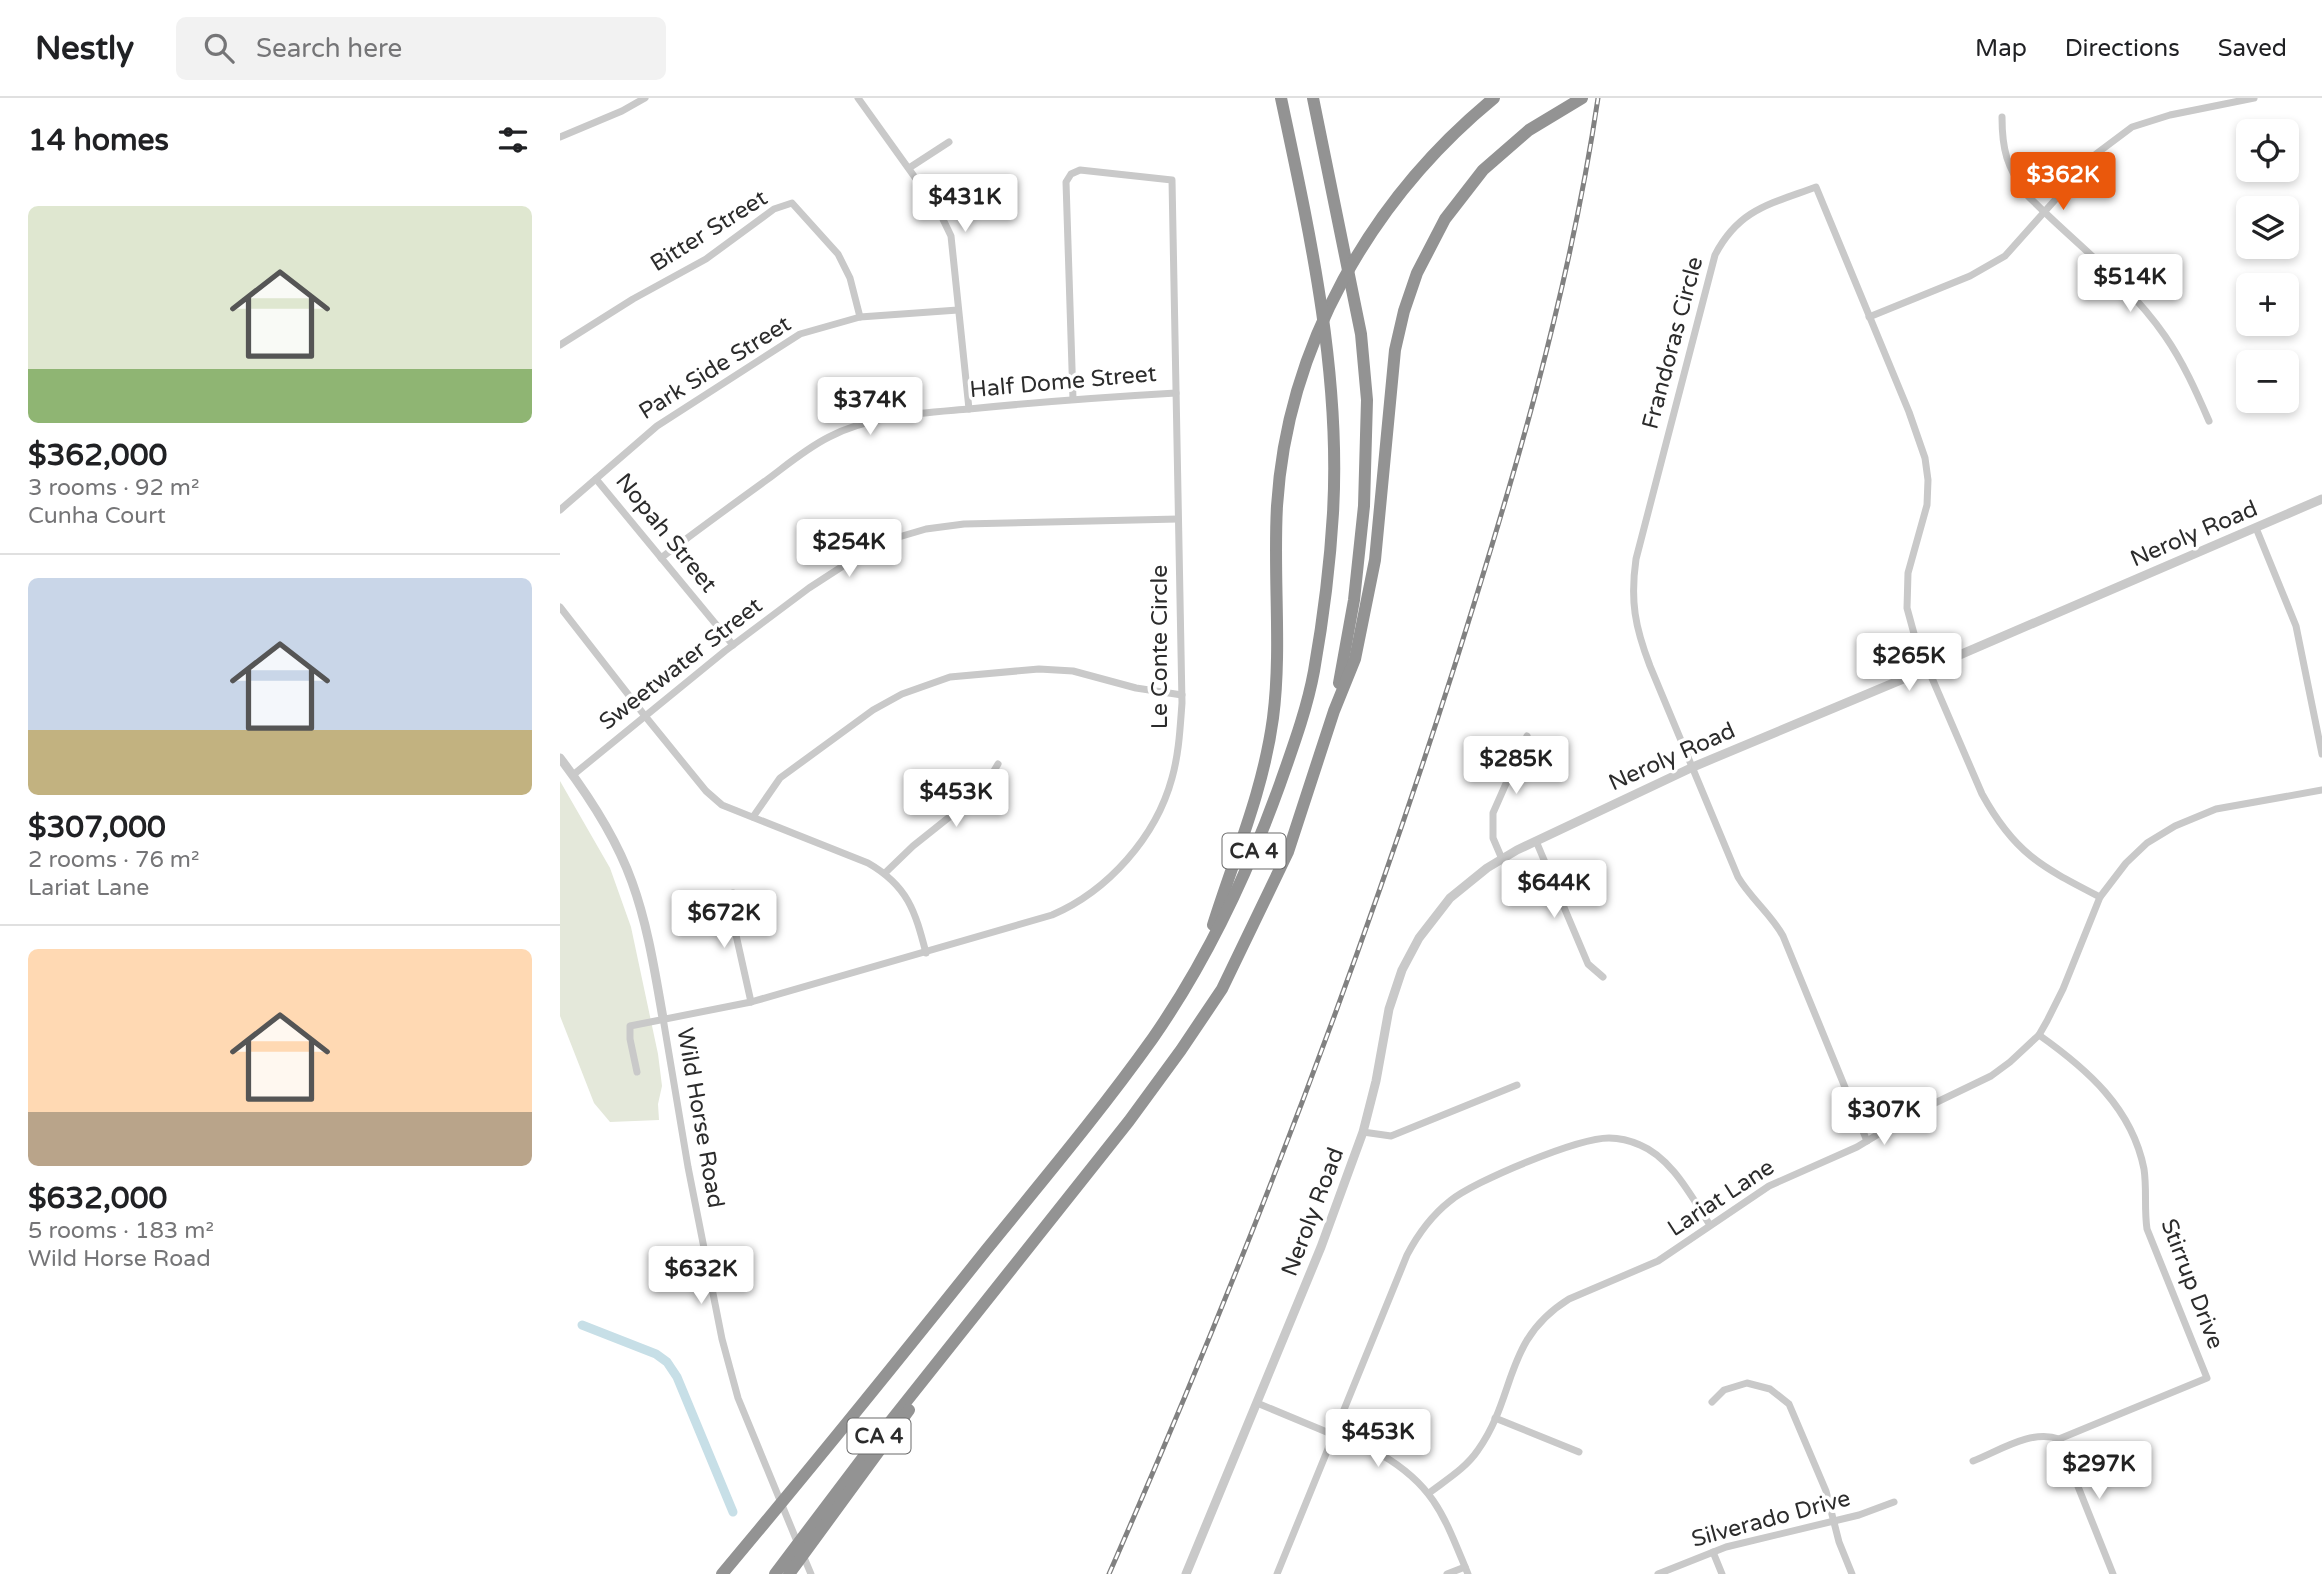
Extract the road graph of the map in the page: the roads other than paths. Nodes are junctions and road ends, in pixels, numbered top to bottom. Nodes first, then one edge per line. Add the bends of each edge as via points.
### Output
1 (645, 98) edge
2 (858, 98) edge
3 (1281, 98) edge
4 (1313, 98) edge
5 (1494, 98) edge
6 (1582, 98) edge
7 (2254, 98) edge
8 (2002, 117) dead end
9 (560, 137) edge
10 (949, 142) dead end
11 (909, 169) junction
12 (2045, 213) junction
13 (958, 310) junction
14 (860, 317) junction
15 (1869, 317) junction
16 (563, 343) edge
17 (1175, 393) junction
18 (1073, 399) junction
19 (969, 409) junction
20 (2209, 421) dead end
21 (596, 479) junction
22 (2322, 499) edge
23 (560, 510) edge
24 (1178, 519) junction
25 (2256, 528) junction
26 (661, 558) junction
27 (560, 607) edge
28 (733, 645) junction
29 (1927, 669) junction
30 (1182, 695) junction
31 (1334, 711) junction
32 (645, 716) junction
33 (1527, 736) dead end
34 (2322, 754) edge
35 (560, 758) edge
36 (998, 764) dead end
37 (1693, 767) junction
38 (573, 775) junction
39 (2322, 790) edge
40 (753, 817) junction
41 (1536, 841) junction
42 (1502, 859) junction
43 (885, 873) junction
44 (733, 893) dead end
45 (2101, 897) junction
46 (1204, 952) junction
47 (926, 953) junction
48 (1602, 977) dead end
49 (751, 1002) junction
50 (663, 1018) junction
51 (2039, 1035) junction
52 (637, 1072) dead end
53 (1517, 1085) dead end
54 (1363, 1132) junction
55 (1867, 1141) junction
56 (1710, 1225) junction
57 (1712, 1402) dead end
58 (1257, 1403) junction
59 (1495, 1418) junction
60 (1334, 1436) junction
61 (2059, 1439) junction
62 (1579, 1452) dead end
63 (1973, 1461) dead end
64 (1429, 1493) junction
65 (1894, 1502) dead end
66 (823, 1517) junction
67 (1834, 1521) junction
68 (1713, 1552) junction
69 (1466, 1570) edge
70 (722, 1574) edge
71 (775, 1574) edge
72 (789, 1574) edge
73 (811, 1574) edge
74 (1186, 1574) edge
75 (1278, 1574) edge
76 (1447, 1574) edge
77 (1658, 1574) edge
78 (1722, 1574) edge
79 (1852, 1574) edge
80 (2113, 1574) edge

1 - 9 street
2 - 11 street
3 - 46 highway, CA 4 via 1313,246 1325,339 1334,431 1333,513 1313,674 1291,753 1263,832
4 - 31 highway, CA 4 via 1361,334 1367,400 1363,519
5 - 46 highway via 1431,155 1378,222 1350,265 1308,357 1282,459 1277,666 1270,739 1254,810
6 - 31 highway via 1529,130 1490,163 1435,236 1410,291 1395,350 1370,593 1355,659
7 - 12 street via 2132,127 2096,154
8 - 12 street via 2008,164 2026,194
10 - 11 street
11 - 13 street via 951,236
12 - 15 street via 2017,246 1995,263
12 - 20 street via 2147,312 2181,362
13 - 14 street, Park Side Street
13 - 19 street
14 - 16 street, Bitter Street via 838,254 792,203 774,209 706,259
14 - 21 street, Park Side Street via 800,334 783,344 657,426
15 - 29 street, Frandoras Circle via 1925,458 1927,505 1907,589 1914,636
15 - 37 street, Frandoras Circle via 1816,187 1742,218 1715,255 1636,559 1632,601 1639,638
17 - 18 street, Half Dome Street
17 - 18 street, Le Conte Circle via 1172,180 1080,170 1066,182
17 - 24 street, Le Conte Circle
18 - 19 street, Half Dome Street
19 - 26 street, Half Dome Street via 884,419 830,436
21 - 23 street, Park Side Street
21 - 26 street, Nopah Street
22 - 25 street, Neroly Road
24 - 28 street, Sweetwater Street via 1010,522 926,529 863,553
24 - 30 street, Le Conte Circle
25 - 29 street, Neroly Road
25 - 34 street via 2296,626
26 - 28 street, Nopah Street
27 - 32 street
28 - 32 street, Sweetwater Street
29 - 37 street, Neroly Road
29 - 45 street, Frandoras Circle via 1995,818 2038,863
30 - 40 street via 1073,671 1039,669 950,677 873,710 780,778
30 - 47 street, Le Conte Circle via 1180,743 1172,780 1144,837 1126,861 1066,909
31 - 66 highway, CA 4 via 1288,852 1222,989 1129,1121 917,1388
32 - 38 street, Sweetwater Street
32 - 40 street via 706,791 722,805
33 - 42 street via 1493,813 1493,838
35 - 38 street, Wild Horse Road
36 - 43 street via 982,792
37 - 41 street, Neroly Road
37 - 55 street via 1738,877 1777,923
38 - 50 street, Wild Horse Road via 602,818 633,883
39 - 45 street, Lariat Lane via 2216,809 2175,826 2126,863
40 - 43 street
41 - 42 street, Neroly Road
41 - 48 street via 1588,964
42 - 54 street, Neroly Road via 1450,898 1409,956 1392,999
43 - 47 street via 909,900
44 - 49 street via 733,926
45 - 51 street, Lariat Lane
46 - 70 highway, CA 4 via 1155,1035 1102,1107
47 - 49 street, Le Conte Circle
49 - 50 street, Le Conte Circle
50 - 52 street, Le Conte Circle via 630,1026
50 - 73 street, Wild Horse Road via 722,1339 738,1398
51 - 55 street, Lariat Lane via 1991,1076
51 - 61 street, Stirrup Drive via 2086,1072 2128,1124 2144,1171 2147,1229 2207,1378
53 - 54 street via 1391,1136
54 - 58 street, Neroly Road
55 - 56 street, Lariat Lane via 1769,1186
56 - 59 street, Lariat Lane via 1658,1261 1569,1299 1544,1317 1523,1346
56 - 60 street via 1658,1156 1643,1146 1611,1138 1582,1142 1465,1190 1440,1209 1416,1237
57 - 67 street via 1724,1390 1747,1383 1780,1395 1794,1415
58 - 60 street
58 - 74 street, Neroly Road
59 - 62 street
59 - 64 street, Lariat Lane via 1468,1463
60 - 64 street via 1382,1455
60 - 75 street
61 - 63 street, Stirrup Drive via 2035,1436
61 - 80 street
64 - 69 street
65 - 67 street, Silverado Drive
66 - 71 highway, CA 4
66 - 72 highway
67 - 68 street, Silverado Drive
67 - 79 street
68 - 77 street, Silverado Drive
68 - 78 street
69 - 76 street

